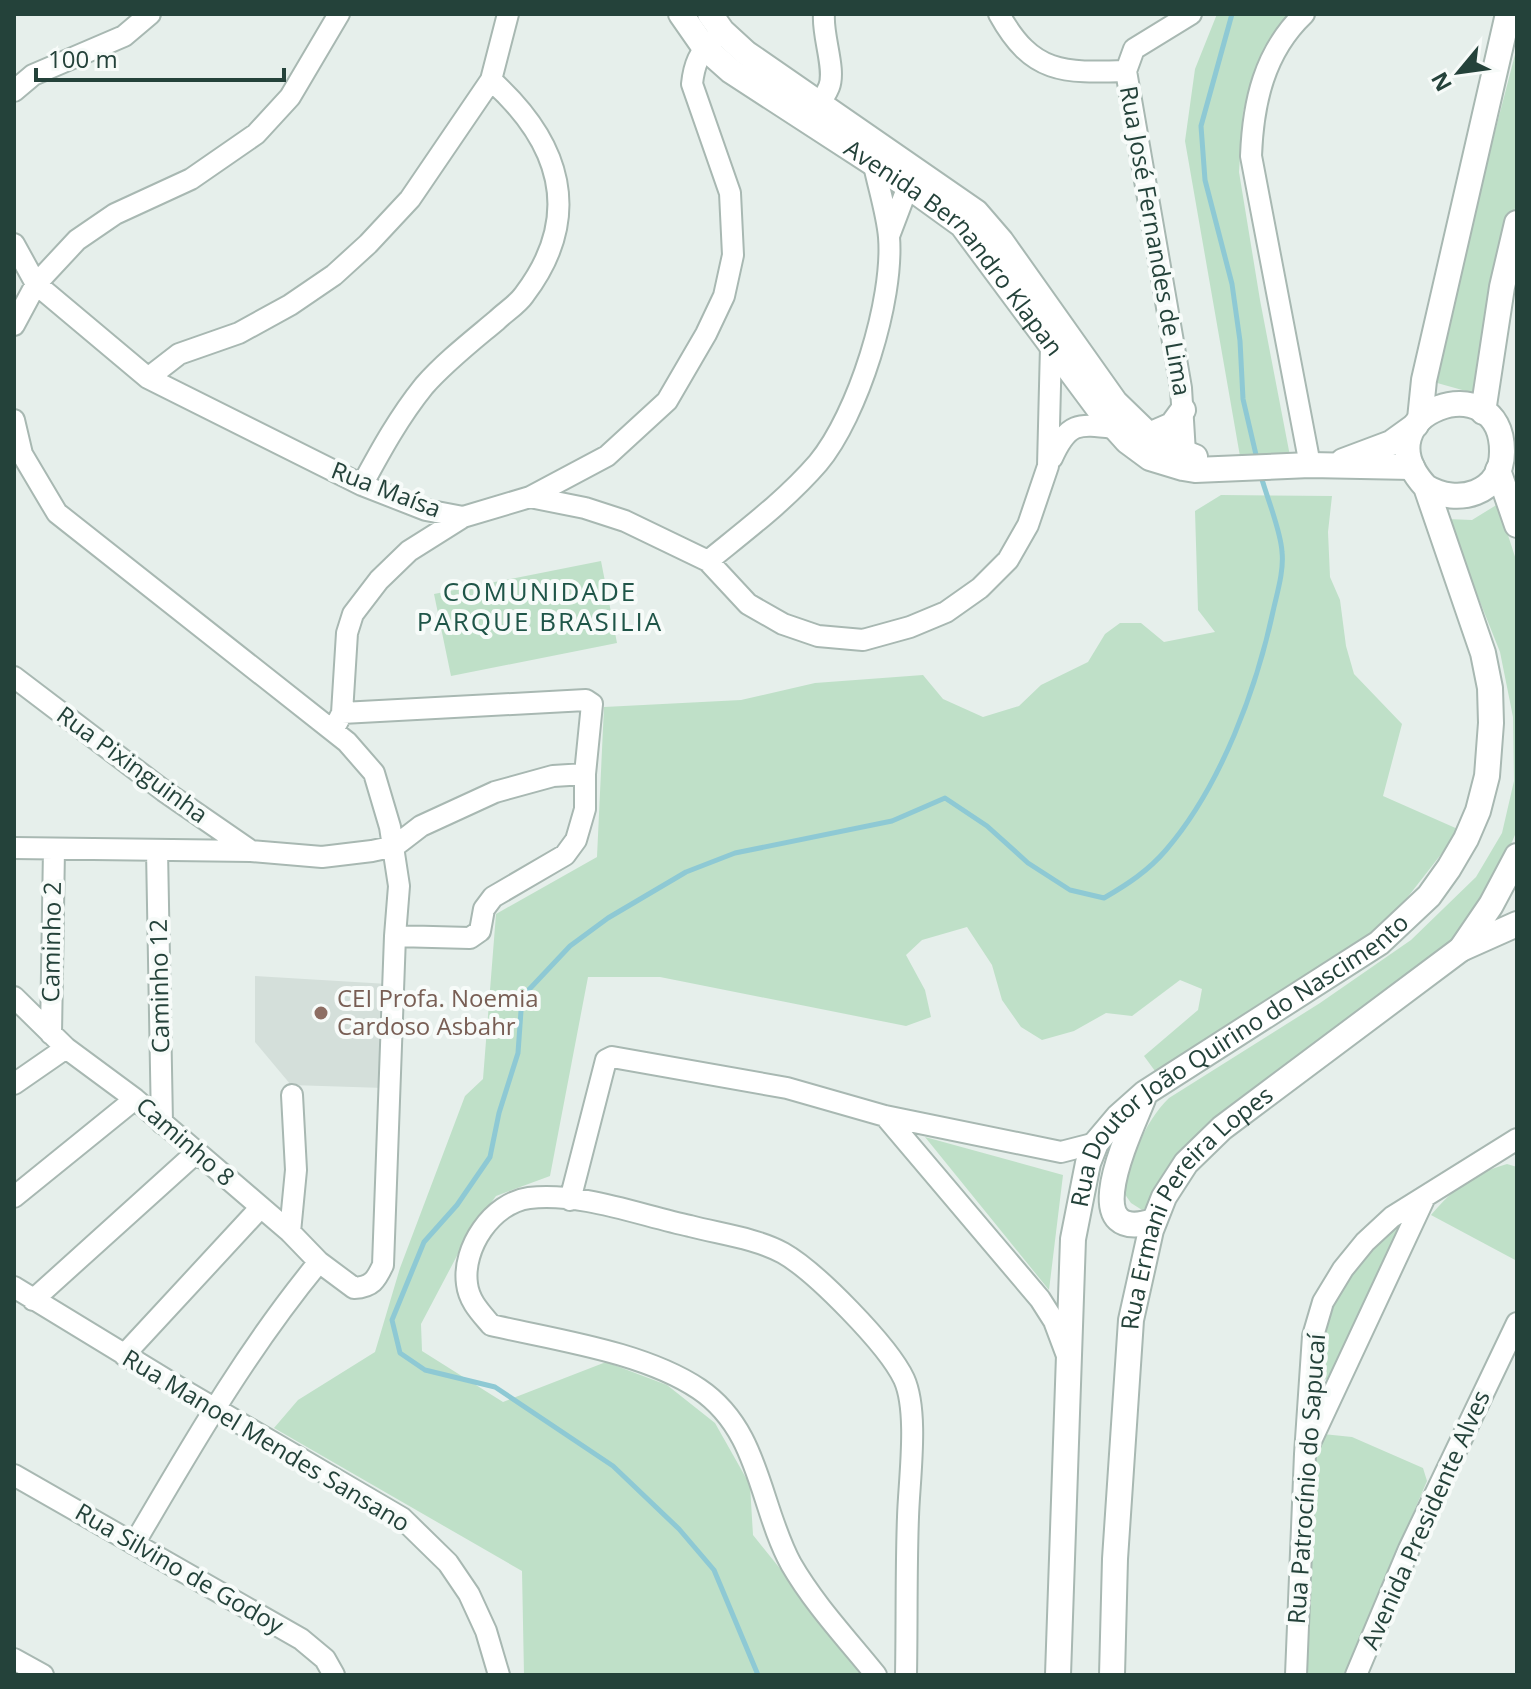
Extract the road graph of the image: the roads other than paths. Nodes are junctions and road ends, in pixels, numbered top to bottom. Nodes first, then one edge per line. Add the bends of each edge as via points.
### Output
1 (150, 14) edge
2 (339, 14) edge
3 (508, 14) edge
4 (681, 14) edge
5 (824, 14) edge
6 (999, 14) edge
7 (1191, 14) edge
8 (1304, 14) edge
9 (1508, 14) edge
10 (712, 31) edge
11 (1126, 71) junction
12 (23, 76) edge
13 (491, 80) junction
14 (14, 91) edge
15 (813, 113) junction
16 (879, 157) junction
17 (912, 178) junction
18 (1517, 223) edge
19 (889, 236) junction
20 (14, 244) edge
21 (36, 284) junction
22 (14, 325) edge
23 (1059, 340) junction
24 (148, 378) junction
25 (1183, 410) junction
26 (1483, 412) junction
27 (14, 420) edge
28 (1418, 422) junction
29 (1114, 428) junction
30 (1149, 435) junction
31 (1184, 461) junction
32 (1311, 465) junction
33 (1048, 466) junction
34 (1498, 470) junction
35 (1419, 477) junction
36 (362, 485) junction
37 (530, 497) junction
38 (463, 517) junction
39 (1517, 525) edge
40 (708, 561) junction
41 (14, 677) edge
42 (337, 722) junction
43 (585, 774) junction
44 (395, 846) junction
45 (14, 848) edge
46 (54, 849) junction
47 (157, 850) junction
48 (251, 851) junction
49 (1517, 856) edge
50 (1517, 924) edge
51 (395, 936) junction
52 (1461, 949) junction
53 (14, 997) edge
54 (58, 1041) junction
55 (14, 1084) edge
56 (1145, 1093) junction
57 (292, 1095) dead end
58 (135, 1099) junction
59 (885, 1116) junction
60 (162, 1123) junction
61 (1517, 1139) edge
62 (1096, 1143) junction
63 (197, 1152) junction
64 (1494, 1153) junction
65 (1517, 1155) edge
66 (14, 1197) edge
67 (1425, 1197) junction
68 (570, 1200) junction
69 (261, 1207) junction
70 (1154, 1221) junction
71 (290, 1232) junction
72 (319, 1262) junction
73 (14, 1287) edge
74 (33, 1300) junction
75 (1517, 1323) edge
76 (124, 1355) junction
77 (1067, 1358) junction
78 (214, 1408) junction
79 (1305, 1454) junction
80 (14, 1475) edge
81 (134, 1544) junction
82 (14, 1659) edge
83 (43, 1675) edge
84 (334, 1675) edge
85 (499, 1675) edge
86 (876, 1675) edge
87 (906, 1675) edge
88 (1058, 1675) edge
89 (1112, 1675) edge
90 (1296, 1675) edge
91 (1356, 1675) edge

1 - 12 street via 124,36
2 - 21 street via 290,97 256,134 191,179 115,214 77,240
3 - 13 street
4 - 10 street, Avenida Bernandro Klapan
5 - 15 street via 831,78
6 - 11 street via 1030,56 1054,68
7 - 11 street, Rua José Fernandes de Lima via 1134,49
8 - 32 street via 1276,48 1261,83 1252,118 1251,156
9 - 28 street
10 - 15 street, Avenida Bernandro Klapan via 746,53
10 - 37 street via 694,65 692,84 730,193 733,255 724,296 667,401 607,456
11 - 25 street, Rua José Fernandes de Lima
12 - 14 street
13 - 24 street via 410,199 334,275 239,333 179,354
13 - 36 street via 516,103 556,175 560,212 554,246 523,297 426,384
15 - 16 street, Avenida Bernandro Klapan
16 - 17 street, Avenida Bernandro Klapan
16 - 19 street
17 - 19 street
17 - 23 street, Avenida Bernandro Klapan via 976,212 1001,241
18 - 26 street
19 - 40 street via 890,273 881,326 843,424 819,461 787,495
20 - 21 street, Rua Maísa
21 - 22 street
21 - 24 street, Rua Maísa
23 - 29 street, Avenida Bernandro Klapan
23 - 30 street, Avenida Bernandro Klapan
23 - 33 street, Rua Maísa
24 - 36 street, Rua Maísa
25 - 30 street via 1172,425
25 - 31 street, Rua José Fernandes de Lima
26 - 28 street via 1450,403
26 - 34 street via 1502,444
27 - 42 street via 22,454 57,513
28 - 32 street, Avenida Bernandro Klapan via 1391,443
28 - 35 street via 1409,453
29 - 31 street, Avenida Bernandro Klapan via 1150,458
29 - 33 street via 1071,428
30 - 31 street, Avenida Bernandro Klapan
31 - 32 street, Avenida Bernandro Klapan via 1227,468
32 - 35 street, Avenida Bernandro Klapan
33 - 40 street, Rua Maísa via 1028,525 1008,560 980,588 946,612 863,640 818,636 783,624 748,604
34 - 35 street via 1480,491 1466,496 1438,494
34 - 39 street
35 - 56 street, Rua Doutor João Quirino do Nascimento via 1483,653 1490,688 1487,776 1466,839 1429,896 1379,943
36 - 38 street, Rua Maísa via 426,510
37 - 38 street, Rua Maísa
37 - 40 street, Rua Maísa via 625,521
38 - 42 street via 409,551 353,614
41 - 48 street, Rua Pixinguinha
42 - 43 street via 586,700 592,704
42 - 44 street via 374,773
43 - 44 street via 553,776 495,792 421,826
43 - 51 street via 585,809 576,840 565,855 493,897 476,935
44 - 48 street via 322,857
44 - 51 street
45 - 46 street
46 - 47 street
46 - 54 street, Caminho 2
47 - 48 street
47 - 60 street, Caminho 12
49 - 52 street, Rua Ermani Pereira Lopes
50 - 52 street
51 - 72 street, Caminho 8 via 383,1265 376,1281 354,1288
52 - 70 street, Rua Ermani Pereira Lopes via 1222,1128 1186,1163
53 - 54 street, Caminho 8
54 - 55 street
54 - 58 street, Caminho 8
56 - 62 street, Rua Doutor João Quirino do Nascimento
56 - 70 street via 1110,1196 1113,1213 1123,1222 1137,1226
57 - 71 street via 296,1170
58 - 60 street, Caminho 8
58 - 66 street
59 - 62 street via 1061,1152
59 - 68 street via 787,1088 612,1057 606,1060
59 - 77 street via 1040,1299
60 - 63 street, Caminho 8
61 - 64 street, Rua Patrocínio do Sapucaí
62 - 77 street, Rua Doutor João Quirino do Nascimento via 1073,1239
63 - 69 street, Caminho 8
63 - 74 street
64 - 65 street
64 - 67 street, Rua Patrocínio do Sapucaí
67 - 79 street
67 - 79 street, Rua Patrocínio do Sapucaí via 1365,1242 1323,1302 1313,1336
68 - 86 street via 517,1201 486,1224 469,1261 471,1298 491,1325 666,1370 726,1412 747,1443 790,1561
68 - 87 street via 765,1244 802,1267 893,1361 909,1399 911,1440
69 - 71 street, Caminho 8
69 - 76 street
70 - 89 street, Rua Ermani Pereira Lopes via 1131,1320
71 - 72 street, Caminho 8
72 - 78 street
73 - 74 street, Rua Manoel Mendes Sansano
74 - 76 street, Rua Manoel Mendes Sansano
75 - 91 street, Avenida Presidente Alves via 1409,1549
76 - 78 street, Rua Manoel Mendes Sansano
77 - 88 street, Rua Doutor João Quirino do Nascimento
78 - 81 street
78 - 85 street, Rua Manoel Mendes Sansano via 402,1518 448,1563 469,1594
79 - 90 street, Rua Patrocínio do Sapucaí
80 - 81 street, Rua Silvino de Godoy
81 - 84 street, Rua Silvino de Godoy via 301,1639 325,1659
82 - 83 street

